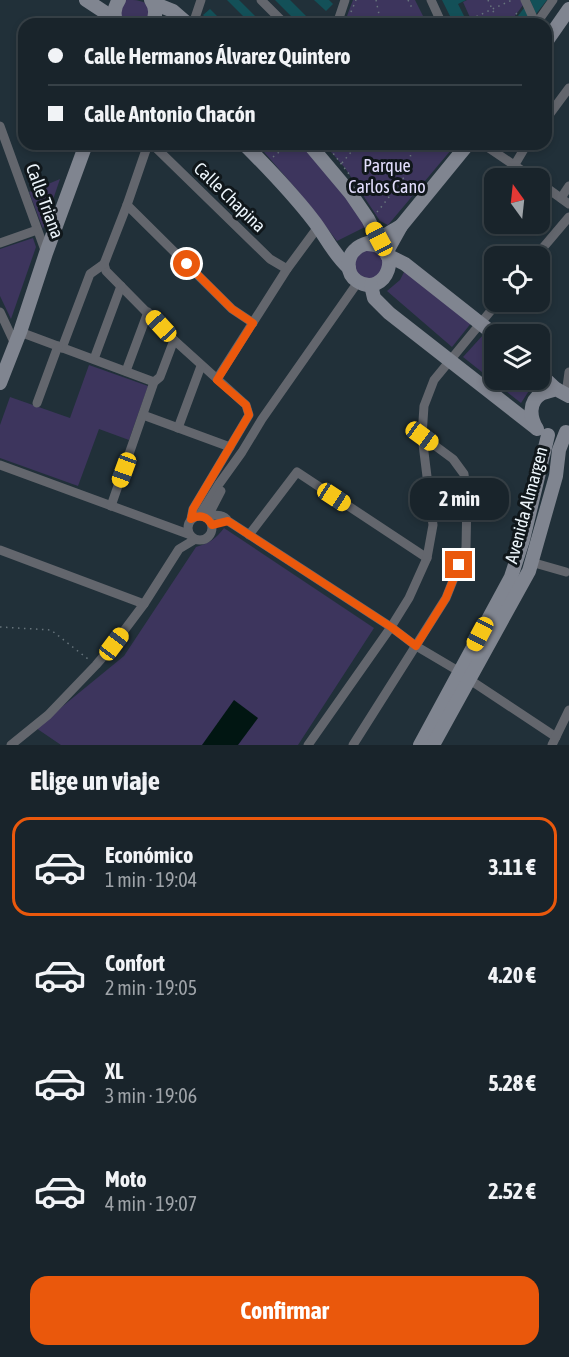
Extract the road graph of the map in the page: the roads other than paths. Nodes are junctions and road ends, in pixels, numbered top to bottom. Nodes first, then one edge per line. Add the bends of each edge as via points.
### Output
1 (86, 0) edge
2 (119, 0) edge
3 (201, 0) edge
4 (261, 0) edge
5 (345, 0) edge
6 (431, 0) edge
7 (553, 0) edge
8 (152, 1) edge
9 (525, 1) edge
10 (569, 9) edge
11 (111, 18) edge
12 (116, 18) edge
13 (155, 18) edge
14 (181, 18) edge
15 (195, 18) edge
16 (279, 18) edge
17 (339, 18) edge
18 (439, 18) edge
19 (533, 18) edge
20 (540, 18) edge
21 (552, 33) edge
22 (569, 88) edge
23 (552, 111) edge
24 (0, 126) edge
25 (84, 150) edge
26 (146, 150) edge
27 (158, 150) edge
28 (250, 150) edge
29 (316, 150) edge
30 (463, 150) edge
31 (491, 150) edge
32 (523, 150) edge
33 (514, 166) junction
34 (517, 168) edge
35 (569, 186) edge
36 (550, 190) edge
37 (565, 201) edge
38 (127, 205) junction
39 (372, 216) junction
40 (569, 216) edge
41 (401, 226) junction
42 (318, 227) junction
43 (37, 230) junction
44 (0, 243) edge
45 (544, 246) edge
46 (381, 248) junction
47 (46, 253) junction
48 (104, 264) junction
49 (349, 268) junction
50 (287, 269) junction
51 (364, 283) junction
52 (121, 286) junction
53 (0, 312) edge
54 (148, 312) junction
55 (490, 312) edge
56 (253, 323) junction
57 (481, 323) junction
58 (484, 326) edge
59 (17, 338) junction
60 (174, 340) junction
61 (60, 347) junction
62 (94, 359) junction
63 (450, 361) junction
64 (201, 366) junction
65 (126, 371) junction
66 (569, 372) edge
67 (217, 380) junction
68 (154, 382) junction
69 (550, 382) edge
70 (0, 384) edge
71 (563, 393) edge
72 (37, 403) dead end
73 (143, 415) junction
74 (178, 428) junction
75 (542, 431) junction
76 (568, 431) edge
77 (422, 436) junction
78 (230, 447) junction
79 (0, 465) edge
80 (111, 506) junction
81 (204, 519) junction
82 (249, 535) junction
83 (191, 537) junction
84 (0, 550) edge
85 (427, 558) junction
86 (531, 562) junction
87 (566, 572) dead end
88 (144, 604) junction
89 (391, 627) junction
90 (416, 646) junction
91 (465, 676) junction
92 (569, 710) edge
93 (554, 741) edge
94 (11, 745) edge
95 (308, 745) edge
96 (353, 745) edge
97 (420, 745) edge
98 (433, 745) edge

1 - 11 street
2 - 12 street
3 - 15 street
4 - 16 street
5 - 17 street
6 - 18 street
7 - 20 street
8 - 13 street
8 - 14 street
9 - 19 street
10 - 21 street
22 - 23 street
24 - 43 street, Calle Triana
25 - 47 street
26 - 38 street
27 - 50 street, Calle Chapina via 270,259
28 - 42 street
29 - 39 street via 337,167 351,194
30 - 41 street
31 - 33 street
32 - 33 street
33 - 34 street
35 - 37 street
36 - 37 street
38 - 48 street
38 - 56 street via 232,309
39 - 41 street via 380,228
39 - 46 street
40 - 45 street
41 - 46 street
42 - 49 street
42 - 50 street
43 - 44 street
43 - 47 street, Calle Triana
46 - 49 street via 361,245 351,255
46 - 51 street via 389,260 388,273 378,283
46 - 57 street
47 - 59 street
48 - 52 street
48 - 61 street via 90,274
49 - 51 street via 353,278
50 - 56 street
51 - 63 street via 389,313
51 - 81 street via 262,419
52 - 54 street
52 - 62 street
53 - 59 street
54 - 60 street
54 - 65 street
55 - 57 street
56 - 67 street
57 - 58 street
57 - 63 street
59 - 61 street
59 - 70 street
60 - 64 street
60 - 68 street via 160,377
61 - 62 street
61 - 72 street
62 - 65 street
63 - 75 street
63 - 77 street via 434,380 424,406
64 - 67 street
64 - 74 street
65 - 68 street
66 - 71 street
67 - 78 street via 246,405 249,415
68 - 73 street
69 - 71 street
71 - 75 street, Avenida Almargen via 542,394 534,402 531,417
73 - 74 street
73 - 80 street
74 - 78 street
75 - 76 street via 556,436
75 - 91 street, Avenida Almargen via 523,540 511,577
76 - 86 street, Avenida Almargen via 559,450 556,476
77 - 85 street via 433,525
77 - 90 street via 453,459 464,474 466,548 446,598
78 - 81 street via 193,509
79 - 80 street
80 - 83 street
81 - 82 street via 228,521
81 - 83 street via 187,527
81 - 83 street via 212,531 207,538 198,541
82 - 85 street via 297,472
82 - 89 street
83 - 88 street
84 - 88 street
85 - 89 street
86 - 87 street
86 - 91 street, Avenida Almargen
88 - 94 street via 96,665 48,715
89 - 90 street
89 - 95 street
90 - 91 street
90 - 96 street
91 - 93 street
91 - 97 street, Avenida Almargen
91 - 98 street, Avenida Almargen
92 - 93 street

